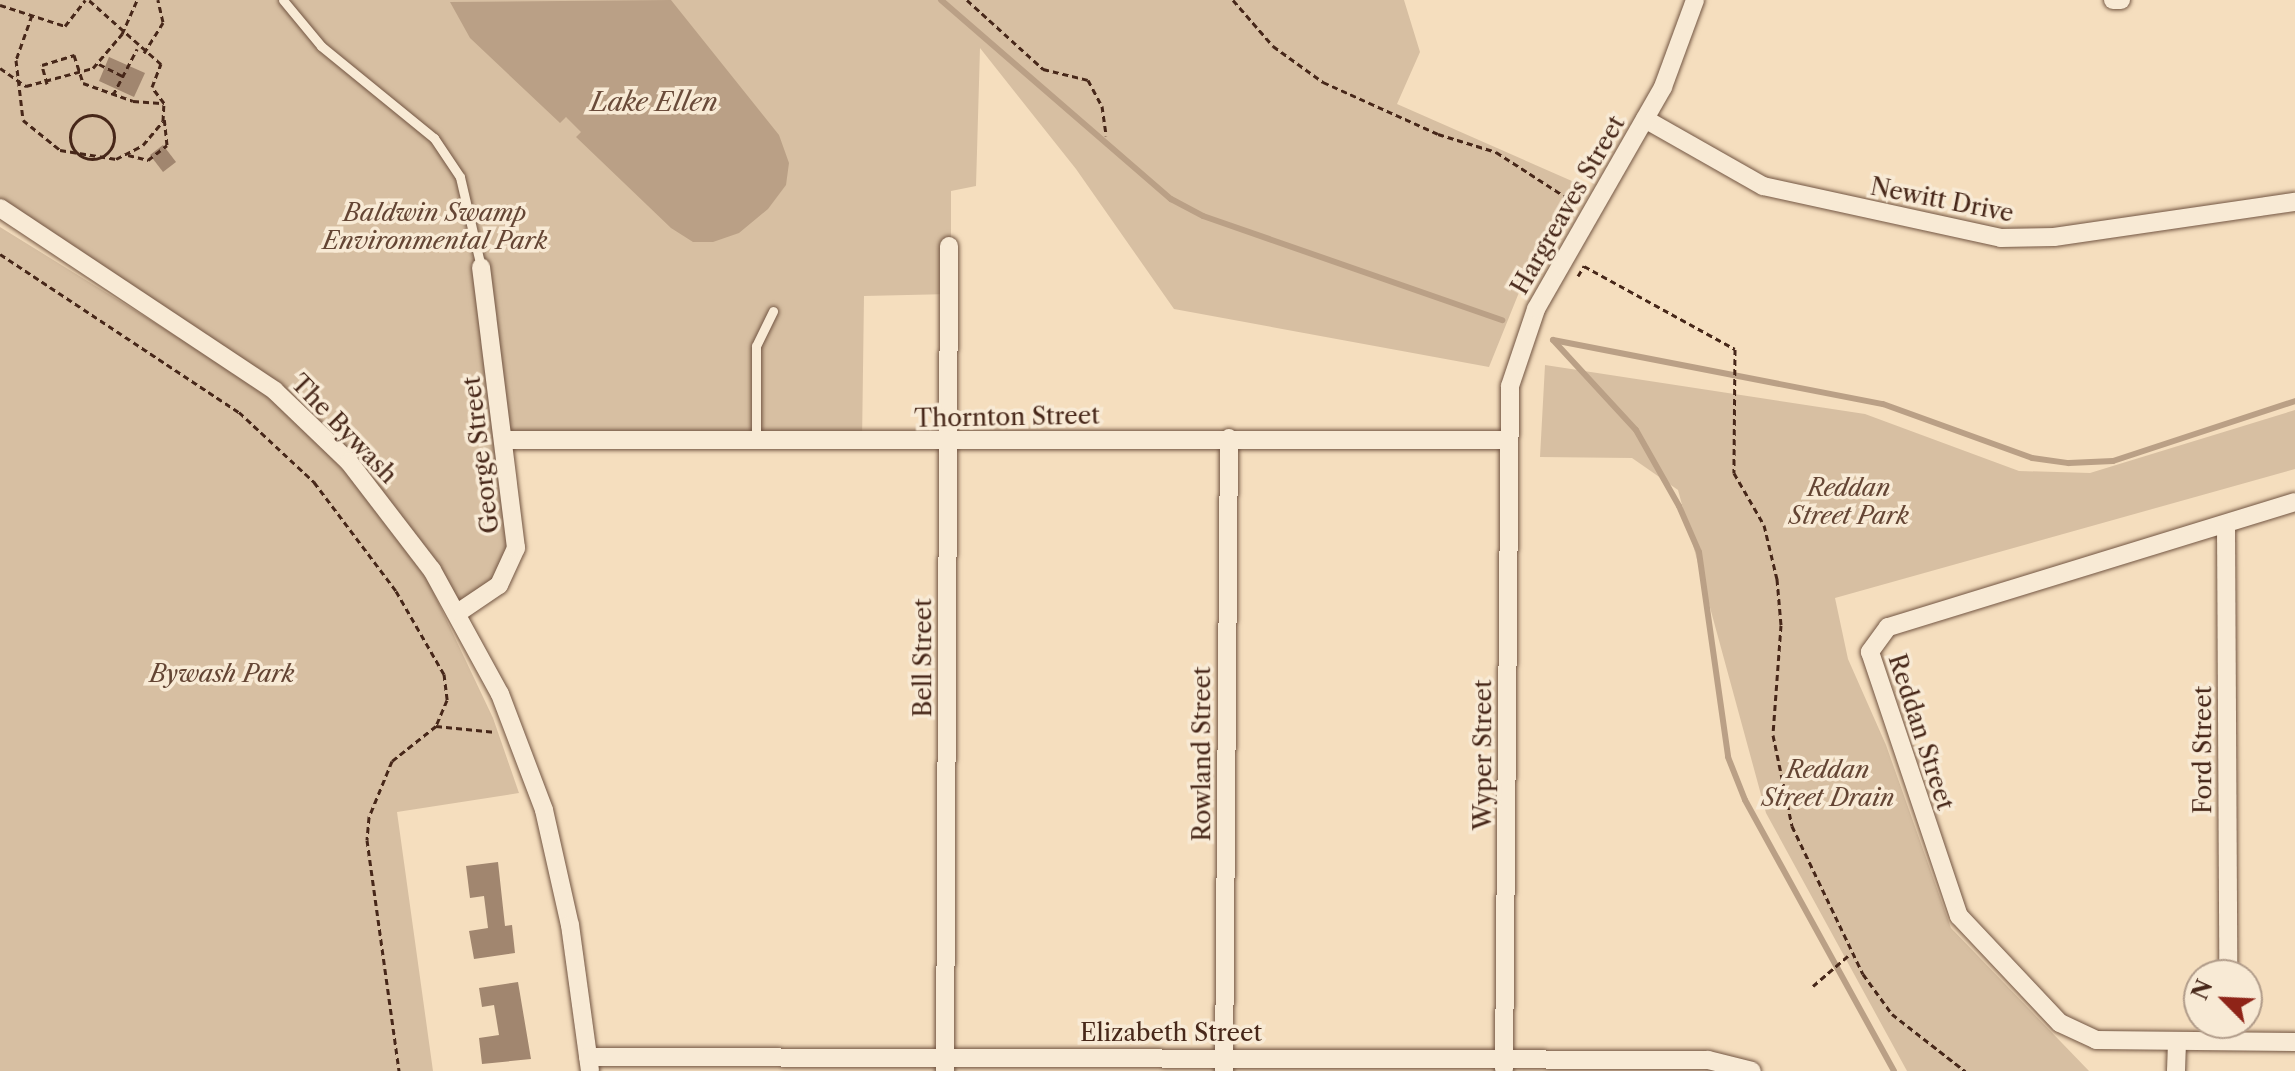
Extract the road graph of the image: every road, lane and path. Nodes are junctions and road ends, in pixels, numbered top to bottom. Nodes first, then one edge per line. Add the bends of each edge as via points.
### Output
1 (87, 0) edge
2 (137, 0) edge
3 (158, 0) edge
4 (283, 0) edge
5 (967, 0) edge
6 (1233, 0) edge
7 (1695, 0) edge
8 (2113, 0) edge
9 (2121, 0) edge
10 (0, 5) edge
11 (32, 15) junction
12 (122, 34) junction
13 (137, 48) junction
14 (143, 53) junction
15 (99, 64) junction
16 (0, 68) edge
17 (80, 73) junction
18 (123, 76) junction
19 (17, 83) junction
20 (47, 84) junction
21 (113, 95) junction
22 (164, 103) junction
23 (164, 116) junction
24 (1645, 119) junction
25 (1106, 136) dead end
26 (125, 156) junction
27 (89, 160) junction
28 (2295, 202) edge
29 (0, 208) edge
30 (1567, 217) dead end
31 (949, 246) dead end
32 (0, 254) edge
33 (481, 267) joint
34 (1576, 279) dead end
35 (773, 311) dead end
36 (1229, 438) junction
37 (506, 440) junction
38 (1509, 440) junction
39 (756, 441) junction
40 (948, 442) junction
41 (2295, 502) edge
42 (2226, 524) junction
43 (459, 612) junction
44 (436, 726) junction
45 (517, 734) junction
46 (1848, 956) junction
47 (2228, 959) edge
48 (1815, 985) dead end
49 (2263, 1037) edge
50 (2198, 1039) edge
51 (2295, 1042) edge
52 (2177, 1044) junction
53 (589, 1064) edge
54 (945, 1064) edge
55 (1224, 1064) edge
56 (1504, 1065) edge
57 (399, 1071) edge
58 (1752, 1071) edge
59 (1965, 1071) edge
60 (2176, 1071) edge

1 - 11 path via 68,26
1 - 12 path
2 - 12 path
3 - 14 path via 163,22
4 - 33 lane via 321,46 421,125 448,156 470,210
5 - 25 path via 1043,69 1088,80 1099,96
6 - 30 path via 1273,46 1323,82 1512,160 1535,183 1575,203
7 - 24 street, Hargreaves Street via 1676,60
8 - 9 street
10 - 11 path
11 - 19 path via 16,56
12 - 13 path
12 - 15 path
13 - 14 path
13 - 18 path
14 - 22 path via 161,63 152,87
15 - 17 path
15 - 18 path
16 - 19 path
17 - 20 path
17 - 20 path via 74,55 42,65
17 - 21 path via 83,83
18 - 21 path
19 - 20 path
19 - 27 path via 17,106 28,126 60,150
21 - 22 path
22 - 23 path
23 - 26 path via 152,136
23 - 26 path via 166,147 148,160
24 - 28 street, Newitt Drive via 1763,186 2001,238 2054,237
24 - 38 street, Hargreaves Street via 1545,293 1514,370
26 - 27 path
27 - 27 path via 76,153 70,133 77,121 96,115 113,129 113,144 104,156
29 - 43 street, The Bywash via 275,391 349,462
31 - 40 street, Bell Street
32 - 44 path via 239,412 314,482 396,591 444,674 447,700
33 - 37 street, George Street
34 - 46 path via 1584,266 1735,349 1734,473 1764,525 1777,579 1781,625 1772,690 1779,772 1792,826
35 - 39 lane via 756,346
36 - 38 street, Thornton Street
36 - 40 street, Thornton Street
36 - 55 street, Rowland Street
37 - 39 street, Thornton Street
37 - 43 street, George Street via 513,560 499,585
38 - 56 street, Wyper Street
39 - 40 street, Thornton Street
40 - 54 street, Bell Street
41 - 42 street, Reddan Street
42 - 47 street, Ford Street
42 - 52 street, Reddan Street via 1888,627 1872,641 1870,652 1966,928 2071,1032
43 - 45 street, The Bywash
44 - 45 path
44 - 57 path via 392,761 369,817 367,840
45 - 53 street, The Bywash via 551,835
46 - 48 path
46 - 59 path via 1892,1014
49 - 51 street
50 - 52 street
52 - 60 street
53 - 54 street, Elizabeth Street
54 - 55 street, Elizabeth Street
55 - 56 street, Elizabeth Street
56 - 58 street, Elizabeth Street via 1708,1060

